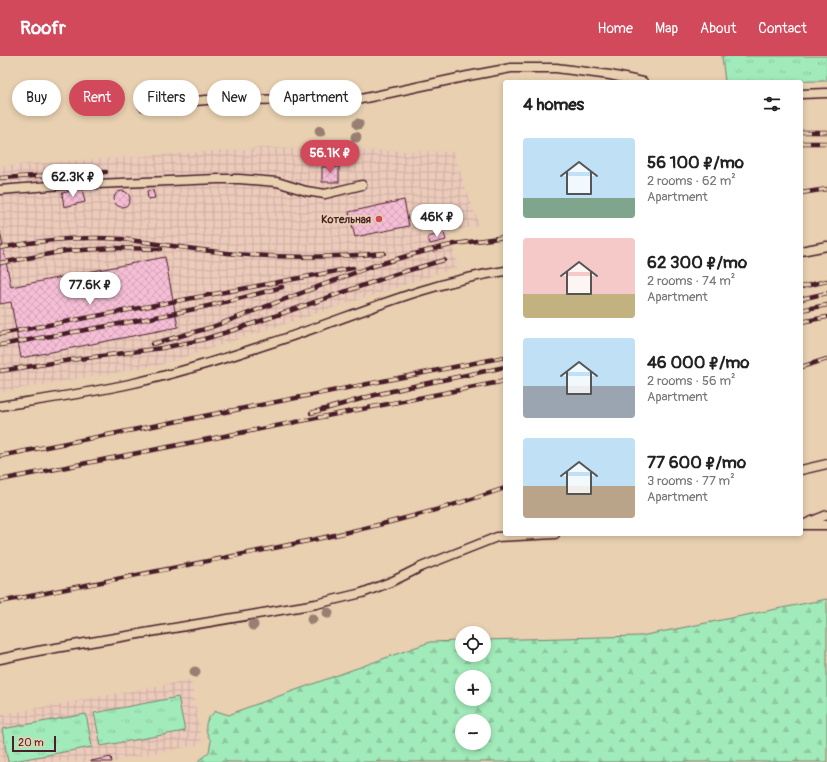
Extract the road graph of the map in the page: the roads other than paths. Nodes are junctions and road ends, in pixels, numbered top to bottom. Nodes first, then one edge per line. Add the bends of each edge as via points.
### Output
1 (634, 80) edge
2 (827, 93) edge
3 (803, 94) edge
4 (199, 101) edge
5 (362, 186) dead end
6 (0, 190) edge
7 (827, 246) edge
8 (803, 251) edge
9 (503, 271) edge
10 (0, 406) edge
11 (827, 464) edge
12 (803, 470) edge
13 (827, 515) edge
14 (803, 525) edge
15 (803, 525) edge
16 (827, 525) edge
17 (503, 533) edge
18 (516, 536) edge
19 (496, 537) junction
20 (0, 659) edge

1 - 4 lane via 556,68 511,68 361,99
2 - 3 lane
5 - 6 lane via 325,194 277,182 218,179
7 - 8 lane
9 - 10 lane via 426,290 264,346 134,383
11 - 12 lane
13 - 14 lane
15 - 16 lane
17 - 19 lane
18 - 19 lane
19 - 20 lane via 362,593 279,611

